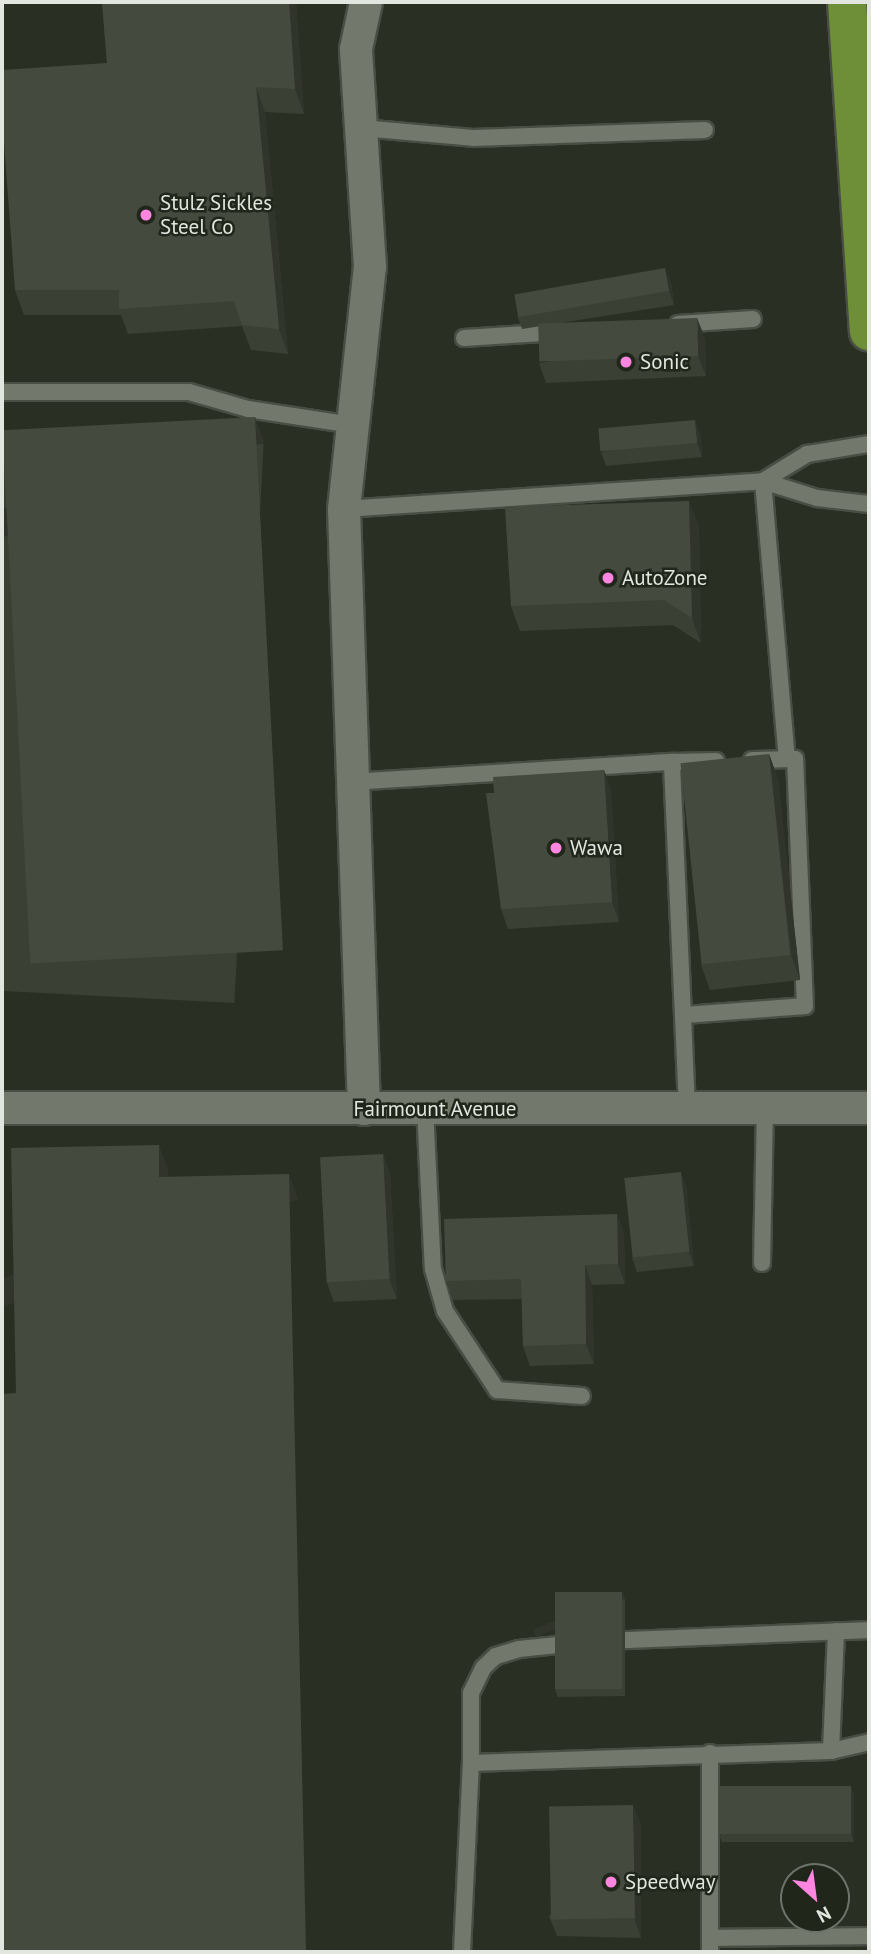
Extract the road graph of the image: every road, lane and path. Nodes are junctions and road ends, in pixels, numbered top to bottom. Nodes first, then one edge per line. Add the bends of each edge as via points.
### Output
1 (366, 2) edge
2 (847, 2) edge
3 (362, 128) junction
4 (705, 130) dead end
5 (753, 319) dead end
6 (656, 326) edge
7 (574, 331) edge
8 (869, 331) edge
9 (464, 338) dead end
10 (2, 392) edge
11 (352, 425) junction
12 (869, 444) edge
13 (763, 481) junction
14 (869, 504) edge
15 (344, 509) junction
16 (787, 759) junction
17 (672, 762) junction
18 (351, 782) junction
19 (686, 1015) junction
20 (2, 1108) edge
21 (425, 1108) junction
22 (688, 1108) junction
23 (765, 1108) junction
24 (869, 1108) edge
25 (364, 1109) junction
26 (762, 1263) dead end
27 (582, 1396) dead end
28 (869, 1630) edge
29 (836, 1631) junction
30 (869, 1742) edge
31 (831, 1751) junction
32 (710, 1753) junction
33 (471, 1763) junction
34 (869, 1936) edge
35 (710, 1945) edge
36 (798, 1945) edge
37 (462, 1952) edge

1 - 3 street via 356,49
2 - 8 highway
3 - 4 lane via 473,138
3 - 11 street via 369,267
5 - 6 lane
7 - 9 lane
10 - 11 lane via 189,392 248,409
11 - 15 street
12 - 13 lane via 807,454
13 - 14 lane via 817,498
13 - 15 lane
13 - 16 lane
15 - 18 street
16 - 17 lane
16 - 19 lane via 795,759 805,1006
17 - 18 lane
17 - 19 lane
18 - 25 street
19 - 22 lane
20 - 25 street, Fairmount Avenue
21 - 22 street, Fairmount Avenue
21 - 25 street, Fairmount Avenue
21 - 27 lane via 433,1269 445,1311 497,1390
22 - 23 street, Fairmount Avenue
23 - 24 street, Fairmount Avenue
23 - 26 lane
28 - 29 lane
29 - 31 lane
29 - 33 lane via 558,1643 496,1656 471,1693
30 - 31 lane
31 - 32 lane
32 - 33 lane
32 - 35 lane
33 - 37 lane
34 - 36 lane
35 - 36 lane

